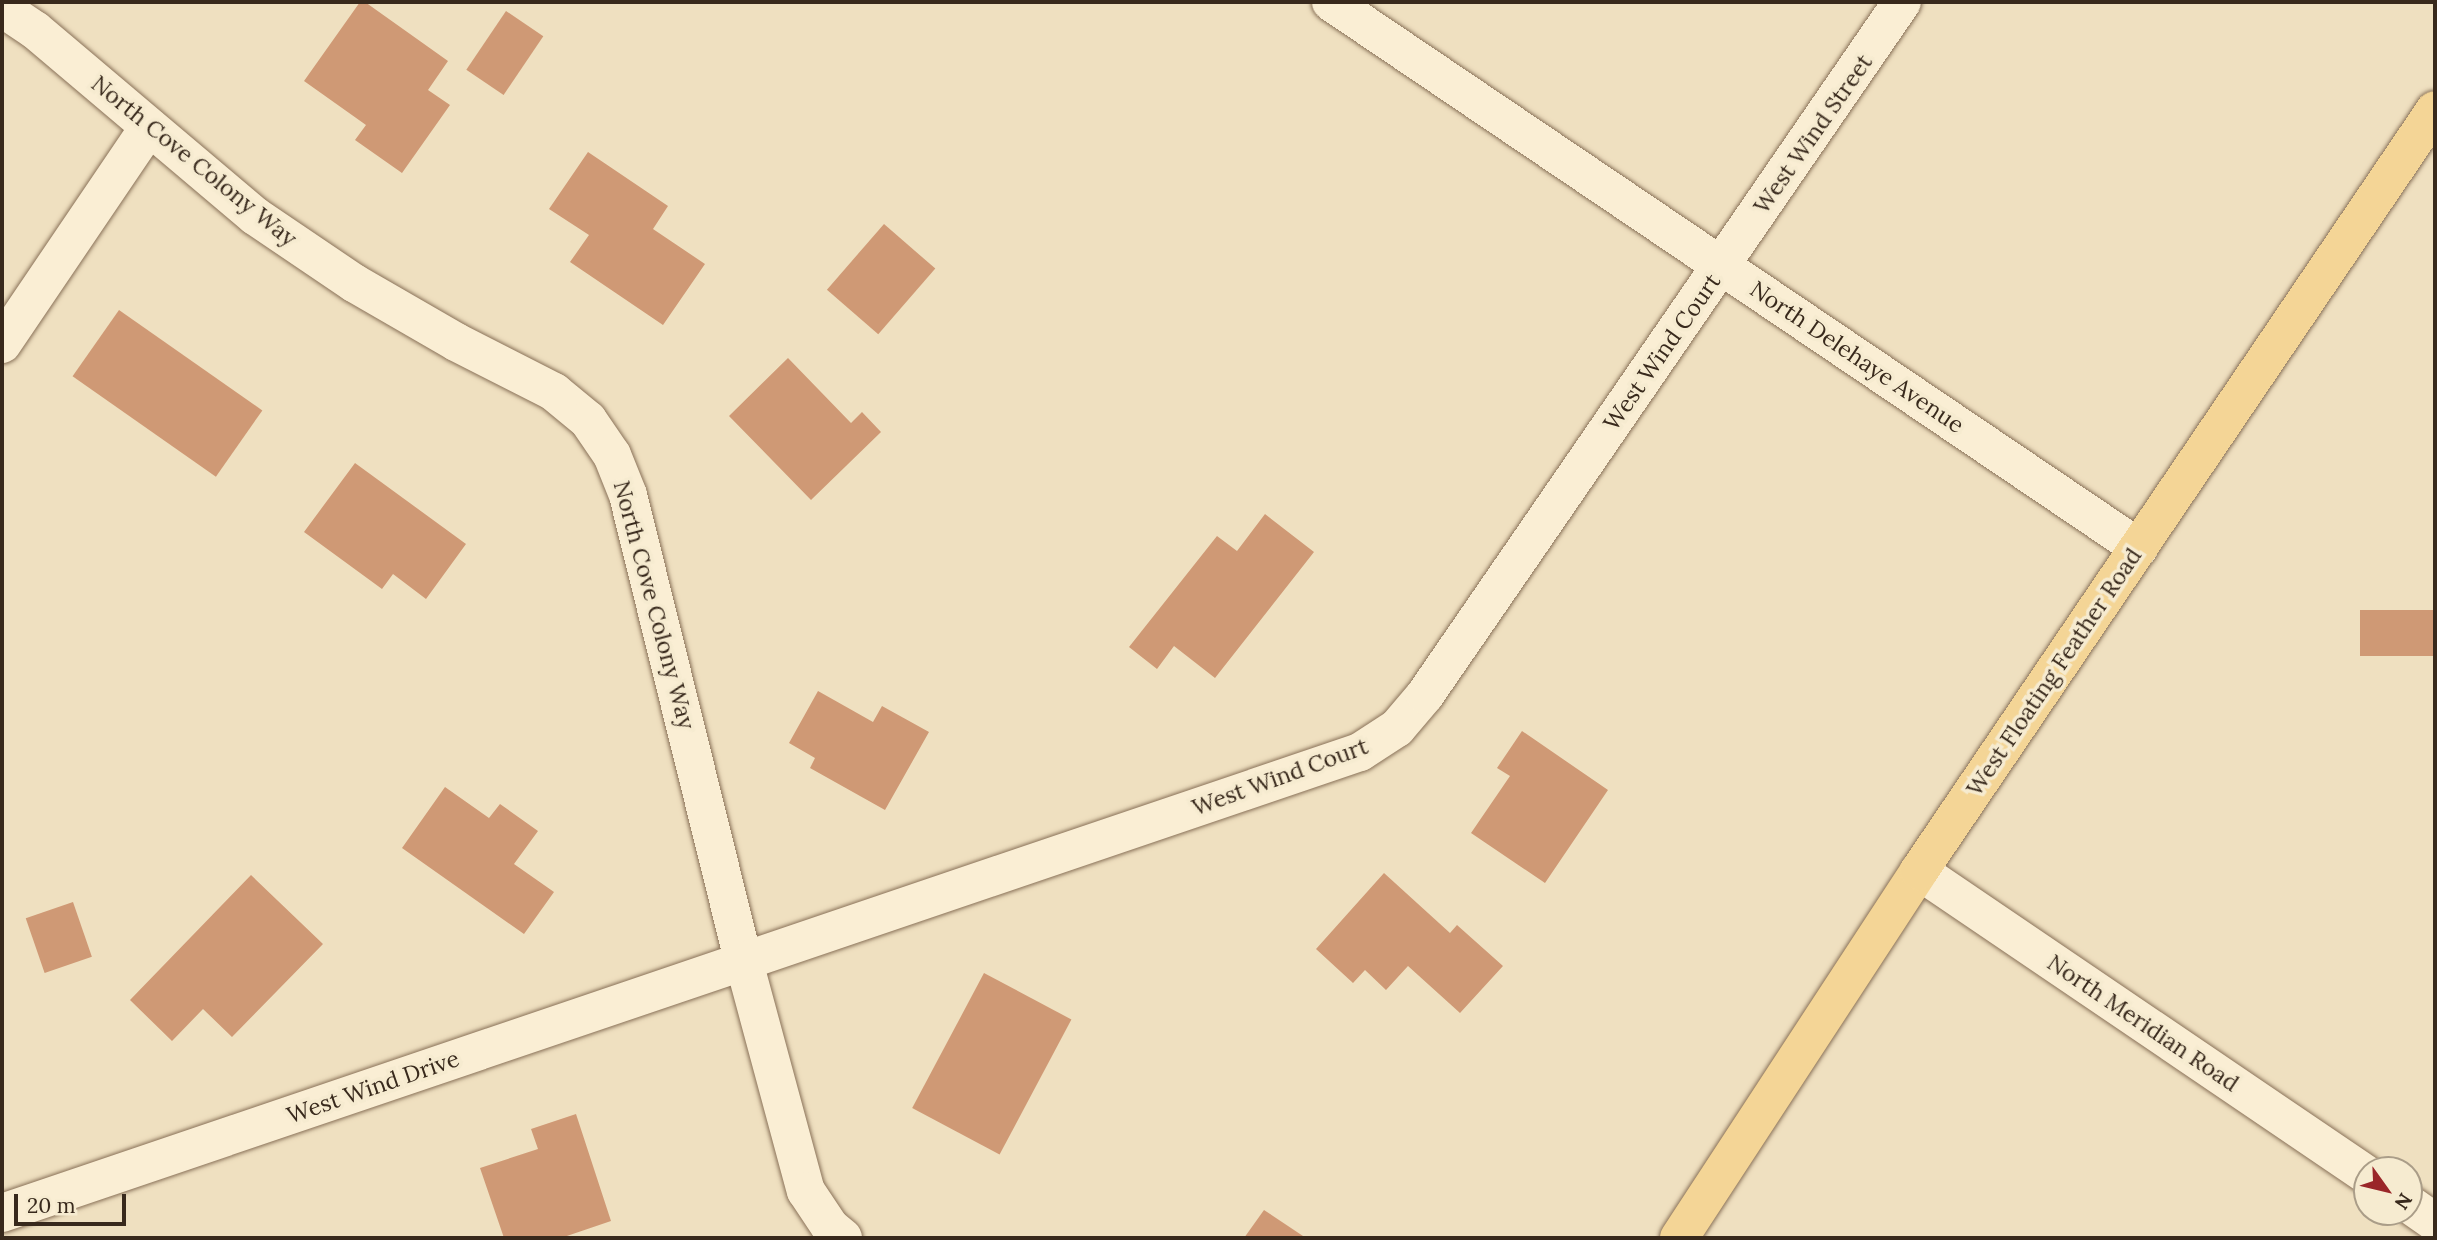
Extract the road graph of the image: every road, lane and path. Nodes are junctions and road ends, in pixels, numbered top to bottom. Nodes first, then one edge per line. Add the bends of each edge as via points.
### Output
1 (1331, 2) edge
2 (1902, 2) edge
3 (2, 8) edge
4 (2435, 110) edge
5 (149, 127) junction
6 (1722, 266) junction
7 (2, 344) edge
8 (2139, 548) junction
9 (1919, 871) junction
10 (744, 962) junction
11 (2353, 1166) edge
12 (2, 1213) edge
13 (843, 1238) edge
14 (1679, 1238) edge

1 - 6 street, North Delehaye Avenue
2 - 6 street, West Wind Street
3 - 5 street, North Cove Colony Way via 35,30
4 - 8 main road, West Floating Feather Road
5 - 7 street
5 - 10 street, North Cove Colony Way via 256,216 354,283 554,392 588,420 606,446 628,495
6 - 8 street, North Delehaye Avenue
6 - 10 street, West Wind Court via 1397,728 1360,752
8 - 9 main road, West Floating Feather Road
9 - 11 street, North Meridian Road
9 - 14 main road, West Floating Feather Road
10 - 12 street, West Wind Drive
10 - 13 street, North Cove Colony Way via 806,1191

